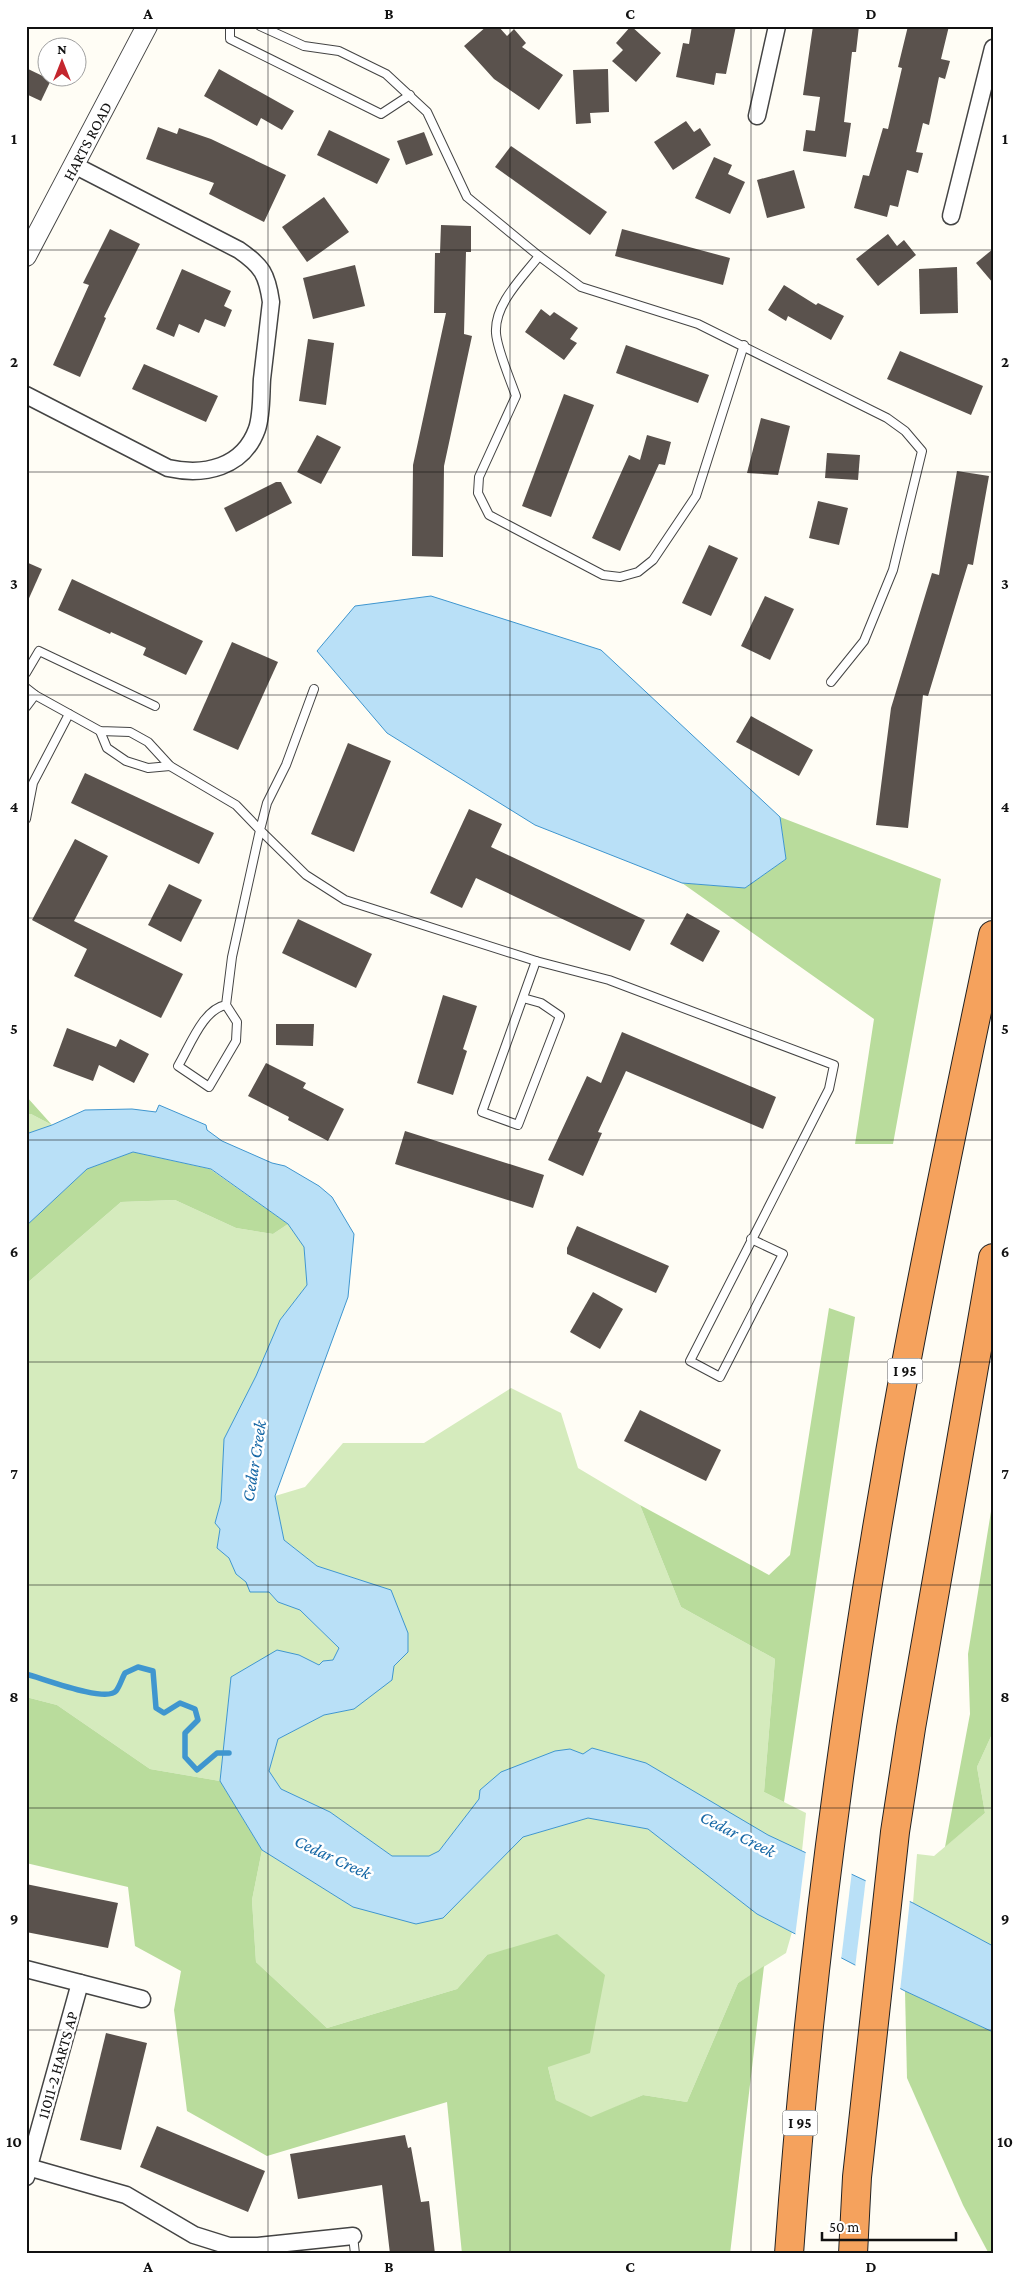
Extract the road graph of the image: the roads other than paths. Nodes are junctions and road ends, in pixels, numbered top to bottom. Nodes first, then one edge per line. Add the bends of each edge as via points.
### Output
1 (147, 26) edge
2 (230, 26) edge
3 (260, 26) edge
4 (777, 26) edge
5 (993, 48) edge
6 (410, 95) junction
7 (757, 116) dead end
8 (74, 165) junction
9 (951, 216) dead end
10 (26, 256) edge
11 (539, 256) junction
12 (744, 345) junction
13 (26, 395) edge
14 (26, 673) edge
15 (830, 682) dead end
16 (26, 688) edge
17 (314, 689) dead end
18 (35, 695) junction
19 (155, 706) dead end
20 (26, 707) edge
21 (69, 714) junction
22 (100, 731) junction
23 (170, 766) junction
24 (26, 819) edge
25 (260, 830) junction
26 (993, 935) edge
27 (536, 961) junction
28 (523, 998) junction
29 (226, 1005) junction
30 (751, 1239) junction
31 (993, 1258) edge
32 (26, 1969) edge
33 (80, 1983) junction
34 (142, 1999) dead end
35 (27, 2172) edge
36 (353, 2236) joint
37 (258, 2250) edge
38 (355, 2254) edge
39 (789, 2254) edge
40 (853, 2254) edge

1 - 8 street, HARTS ROAD
2 - 6 lane via 230,39 381,114
3 - 6 lane via 304,46 339,50 386,74
4 - 7 street
5 - 9 street
6 - 11 lane via 427,112 467,197
8 - 10 street, HARTS ROAD
8 - 13 street via 239,250 263,271 271,302 257,428 246,448 229,463 209,471 188,472 168,468
11 - 12 lane via 581,287 698,324
11 - 12 lane via 502,305 497,319 496,334 516,396 479,477 478,493 489,515 603,575 620,577 638,572 654,560 696,496
12 - 15 lane via 887,418 905,431 922,451 893,570 864,641
14 - 19 lane via 39,650
16 - 18 lane
17 - 25 lane via 286,765 267,803
18 - 20 lane
18 - 21 lane
21 - 22 lane
21 - 24 lane via 33,782
22 - 23 lane via 130,732 148,742
22 - 23 lane via 108,748 126,761 148,768
23 - 25 lane via 236,805
25 - 27 lane via 306,875 345,900
25 - 29 lane via 232,956
26 - 39 highway, I 95 via 905,1371 875,1545 835,1810 813,1992
27 - 28 lane
27 - 30 lane via 608,980 834,1065 829,1089
28 - 28 lane via 482,1112 518,1125 560,1016 541,1003
29 - 29 lane via 217,1006 208,1013 178,1066 209,1087 236,1041 237,1022
30 - 30 lane via 783,1254 720,1377 690,1361
31 - 40 highway via 895,1832 857,2177
32 - 33 street
33 - 34 street
33 - 35 street, 11011-2 HARTS AP
35 - 37 street via 126,2195 194,2235 229,2246
36 - 37 street
36 - 38 lane

